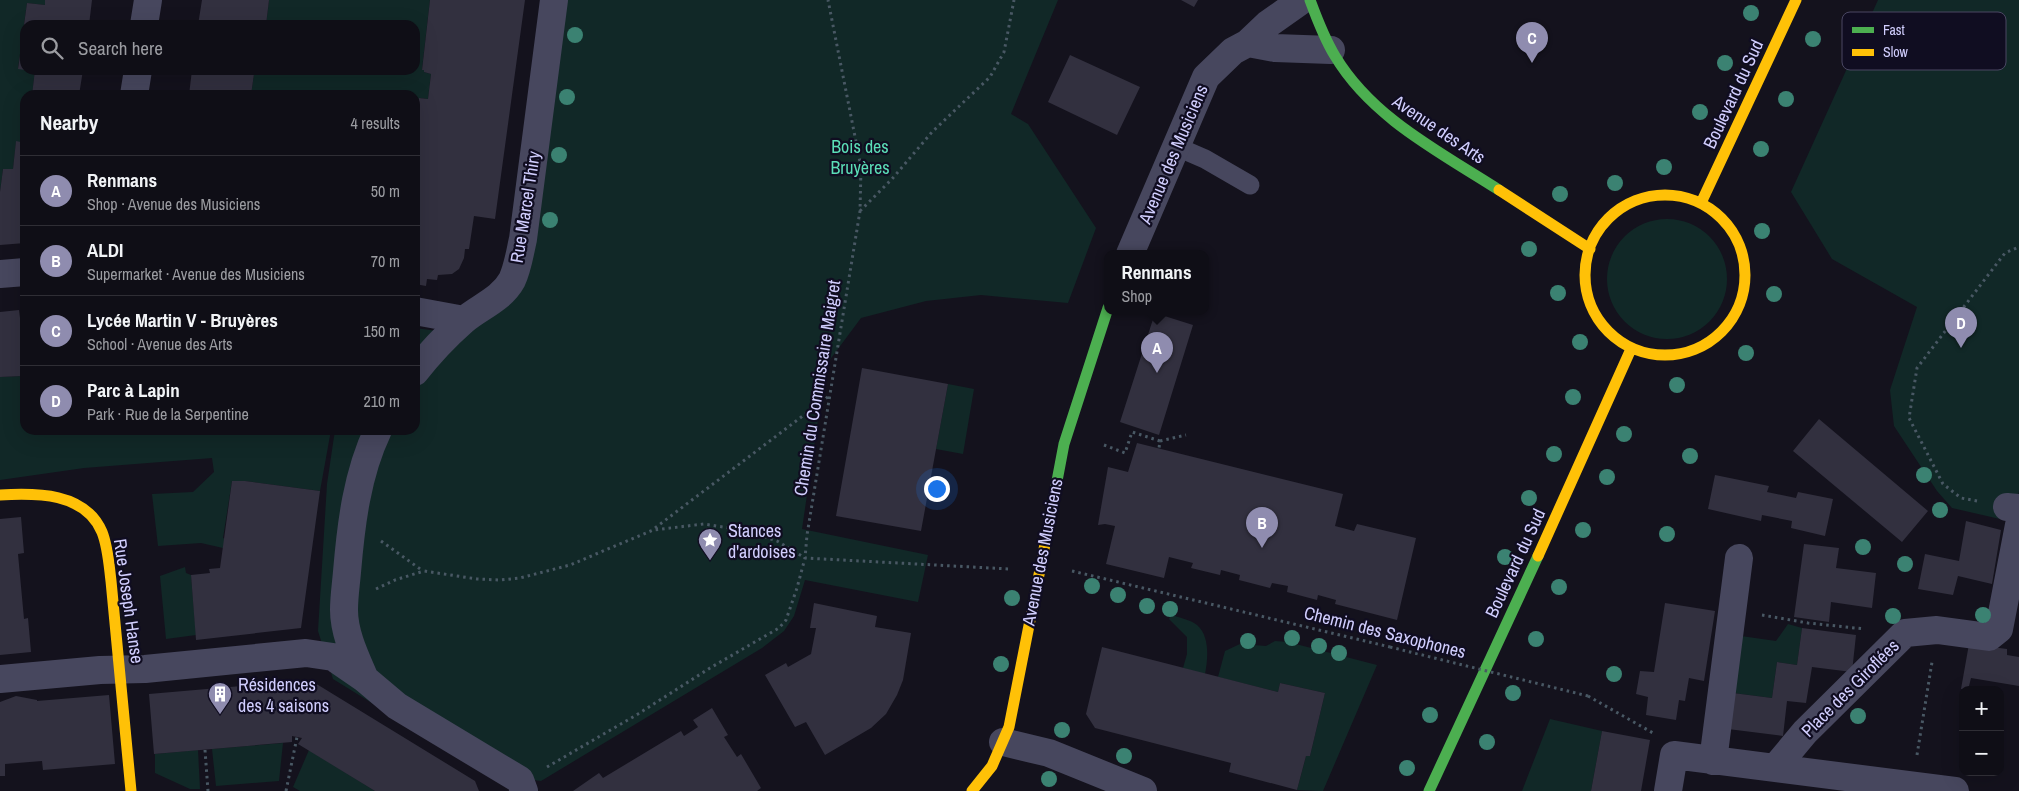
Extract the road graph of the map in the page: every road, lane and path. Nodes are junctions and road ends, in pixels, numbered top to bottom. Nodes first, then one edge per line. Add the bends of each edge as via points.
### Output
1 (148, 0) edge
2 (554, 0) edge
3 (828, 0) edge
4 (1014, 0) edge
5 (1302, 0) edge
6 (1310, 0) edge
7 (1796, 0) edge
8 (145, 20) edge
9 (1248, 42) junction
10 (1331, 50) junction
11 (137, 75) edge
12 (135, 90) edge
13 (1176, 146) junction
14 (1250, 185) dead end
15 (1701, 203) junction
16 (860, 211) junction
17 (2019, 247) edge
18 (1590, 249) junction
19 (1132, 250) edge
20 (20, 272) edge
21 (0, 274) edge
22 (420, 312) edge
23 (1106, 315) edge
24 (464, 320) junction
25 (1631, 349) junction
26 (420, 367) edge
27 (830, 395) junction
28 (1186, 434) dead end
29 (375, 435) edge
30 (1160, 441) junction
31 (1104, 445) dead end
32 (1159, 448) dead end
33 (0, 495) edge
34 (354, 512) junction
35 (2015, 513) edge
36 (653, 530) junction
37 (805, 558) junction
38 (1738, 558) dead end
39 (1009, 569) dead end
40 (424, 571) junction
41 (1072, 571) dead end
42 (344, 611) junction
43 (1780, 618) dead end
44 (1844, 627) dead end
45 (1938, 630) junction
46 (121, 669) junction
47 (0, 679) edge
48 (365, 679) junction
49 (297, 737) dead end
50 (1003, 742) junction
51 (205, 750) dead end
52 (1674, 755) junction
53 (1713, 761) junction
54 (1775, 768) junction
55 (1912, 785) junction
56 (522, 786) edge
57 (131, 791) edge
58 (208, 791) edge
59 (286, 791) edge
60 (972, 791) edge
61 (1143, 791) edge
62 (1429, 791) edge
63 (1668, 791) edge
64 (1955, 791) edge

1 - 8 street
2 - 24 street, Rue Marcel Thiry via 517,265 504,290
3 - 16 path, Chemin du Commissaire Maigret via 861,167
4 - 16 path via 1004,52 990,77 932,132
5 - 9 street, Avenue des Musiciens
6 - 10 street, Avenue des Arts
7 - 15 street, Boulevard du Sud
9 - 10 street via 1275,48
9 - 13 street, Avenue des Musiciens via 1233,51 1206,77
10 - 18 street, Avenue des Arts via 1345,73 1377,109
11 - 12 street
13 - 14 lane via 1205,158
13 - 19 street, Avenue des Musiciens
15 - 18 street via 1674,195 1650,196 1624,206 1606,221
15 - 25 street via 1731,228 1745,262 1744,297 1727,328 1701,348 1675,356
16 - 27 path, Chemin du Commissaire Maigret
17 - 35 path via 2004,253 1917,368 1909,418 1942,484 1961,498
18 - 25 street via 1584,275 1592,308 1612,336
20 - 21 street
22 - 24 street
23 - 50 street, Avenue des Musiciens via 1064,444 1009,727
24 - 26 street, Rue Marcel Thiry
25 - 62 street, Boulevard du Sud
27 - 36 path
27 - 37 path, Chemin du Commissaire Maigret
28 - 30 path
29 - 34 street via 359,483
30 - 31 path via 1132,432 1125,453
30 - 32 path
33 - 46 street, Rue Joseph Hanse via 53,495 88,512 102,530 108,551
34 - 40 path via 376,537
34 - 42 street
35 - 45 street, Place des Giroflées via 1999,629 1989,637
36 - 37 path via 704,524 748,531
36 - 40 path via 570,565 520,578 477,579
37 - 39 path
37 - 56 path, Chemin du Commissaire Maigret via 786,620 779,628
38 - 53 street
40 - 42 path via 358,597
41 - 52 path, Chemin des Saxophones, bridge via 1588,696 1650,730
42 - 48 street via 351,646
43 - 44 path
45 - 54 street, Place des Giroflées via 1905,633 1804,732
45 - 55 path
46 - 47 street
46 - 48 street via 306,653 333,658
46 - 57 street, Rue Joseph Hanse
48 - 56 street via 397,706
49 - 59 path
50 - 60 street, Avenue des Musiciens via 992,766
50 - 61 street via 1049,753
51 - 58 path
52 - 53 street
52 - 63 street
53 - 54 street
54 - 55 street
55 - 64 street

